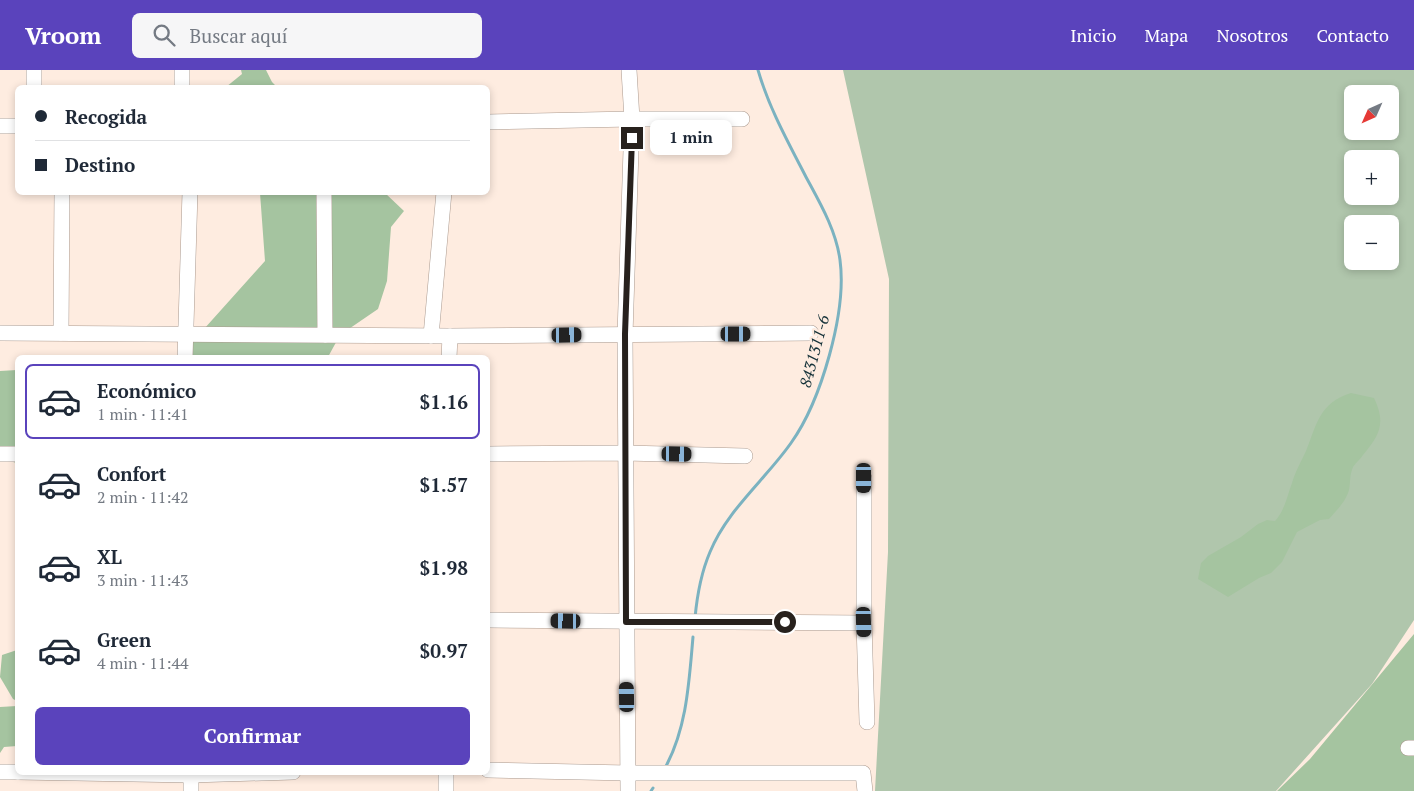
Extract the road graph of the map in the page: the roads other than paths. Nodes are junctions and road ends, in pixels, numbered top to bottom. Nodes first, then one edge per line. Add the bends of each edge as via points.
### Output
1 (34, 70) edge
2 (182, 70) edge
3 (629, 70) edge
4 (34, 85) edge
5 (182, 85) edge
6 (632, 119) junction
7 (742, 120) dead end
8 (490, 122) edge
9 (0, 126) edge
10 (15, 126) edge
11 (62, 195) edge
12 (190, 195) edge
13 (324, 195) edge
14 (444, 195) edge
15 (0, 333) edge
16 (61, 333) junction
17 (811, 333) dead end
18 (186, 334) junction
19 (625, 334) junction
20 (325, 335) junction
21 (431, 336) junction
22 (450, 336) junction
23 (185, 355) edge
24 (449, 355) edge
25 (625, 453) junction
26 (0, 454) edge
27 (15, 454) edge
28 (490, 454) edge
29 (745, 456) dead end
30 (864, 478) dead end
31 (490, 620) edge
32 (626, 622) junction
33 (864, 622) junction
34 (867, 722) dead end
35 (490, 770) edge
36 (0, 772) edge
37 (15, 772) edge
38 (628, 773) junction
39 (191, 775) edge
40 (446, 775) edge
41 (191, 791) edge
42 (446, 791) edge
43 (628, 791) edge
44 (865, 791) edge

1 - 4 street
2 - 5 street
3 - 6 street
6 - 7 street
6 - 8 street
6 - 19 street
9 - 10 street
11 - 16 street
12 - 18 street
13 - 20 street
14 - 21 street
15 - 16 street
16 - 18 street
17 - 19 street
18 - 20 street
18 - 23 street
19 - 22 street
19 - 25 street
20 - 21 street
21 - 22 street
22 - 24 street
25 - 28 street
25 - 29 street
25 - 32 street
26 - 27 street
30 - 33 street
31 - 32 street
32 - 33 street
32 - 38 street
33 - 34 street
35 - 38 street
36 - 37 street
38 - 43 street
38 - 44 street via 864,773
39 - 41 street
40 - 42 street

